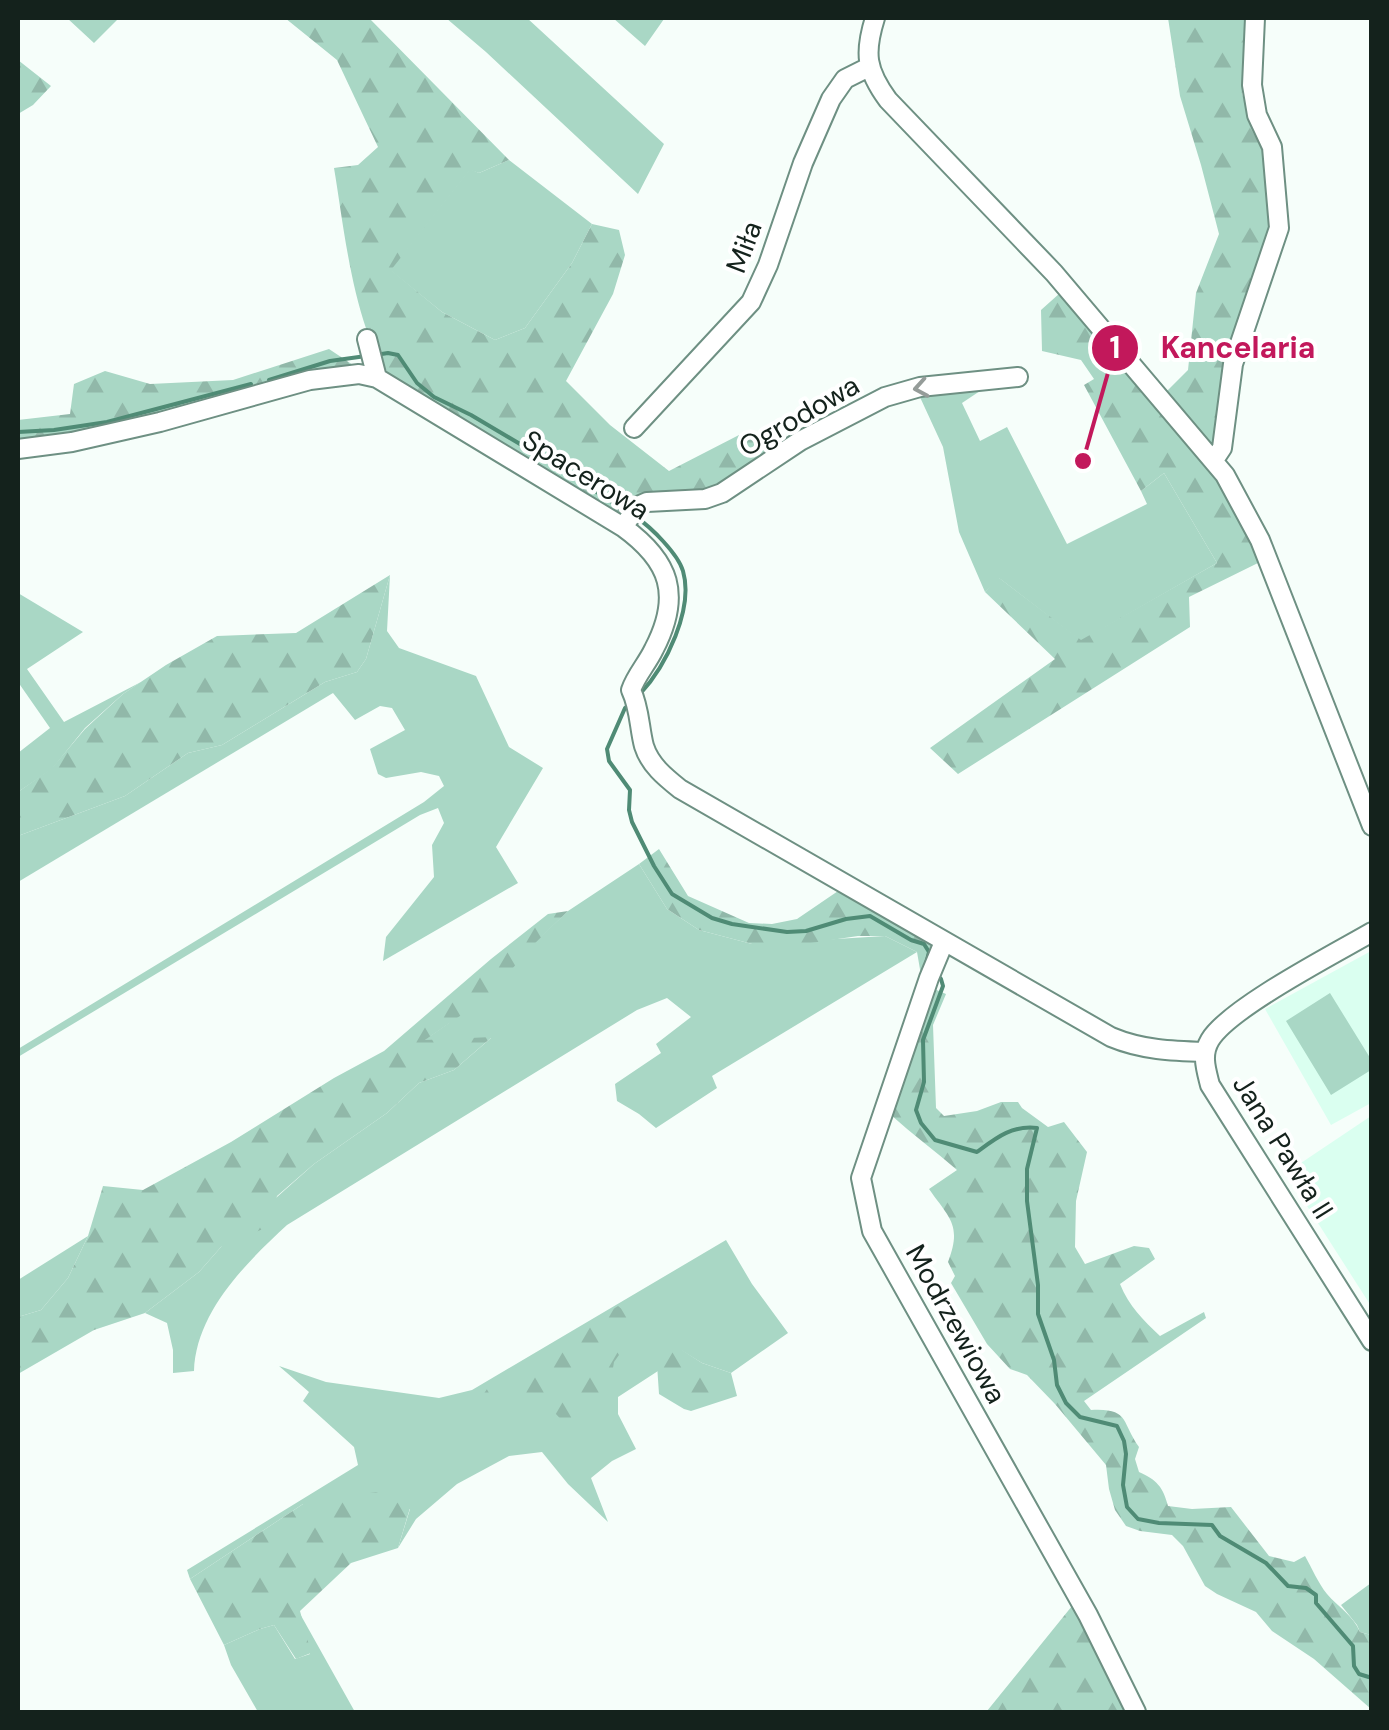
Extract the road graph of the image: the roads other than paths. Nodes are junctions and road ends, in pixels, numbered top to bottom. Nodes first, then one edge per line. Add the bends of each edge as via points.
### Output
1 (875, 18) edge
2 (1255, 18) edge
3 (869, 67) junction
4 (1018, 377) dead end
5 (634, 428) dead end
6 (18, 450) edge
7 (1214, 460) junction
8 (629, 519) junction
9 (1372, 826) edge
10 (1372, 932) edge
11 (941, 948) junction
12 (1205, 1052) junction
13 (1372, 1341) edge
14 (1136, 1712) edge

1 - 3 street
2 - 7 street via 1252,85 1256,115 1272,147 1278,228 1233,364 1222,448
3 - 5 street, Miła via 845,79 831,98 751,302
3 - 7 street via 888,100 1054,272
4 -> 8 street, Ogrodowa via 886,397 800,441 722,493 647,502
6 - 8 street, Spacerowa via 359,374 372,357
7 - 9 street via 1260,540
8 - 11 street, Spacerowa via 658,558 670,596 654,651 635,679 648,757 680,790
10 - 12 street, Jana Pawła II via 1241,1012 1214,1034
11 - 12 street, Spacerowa via 1111,1037 1150,1049
11 - 14 street, Modrzewiowa via 862,1178 872,1231
12 - 13 street, Jana Pawła II via 1210,1085

